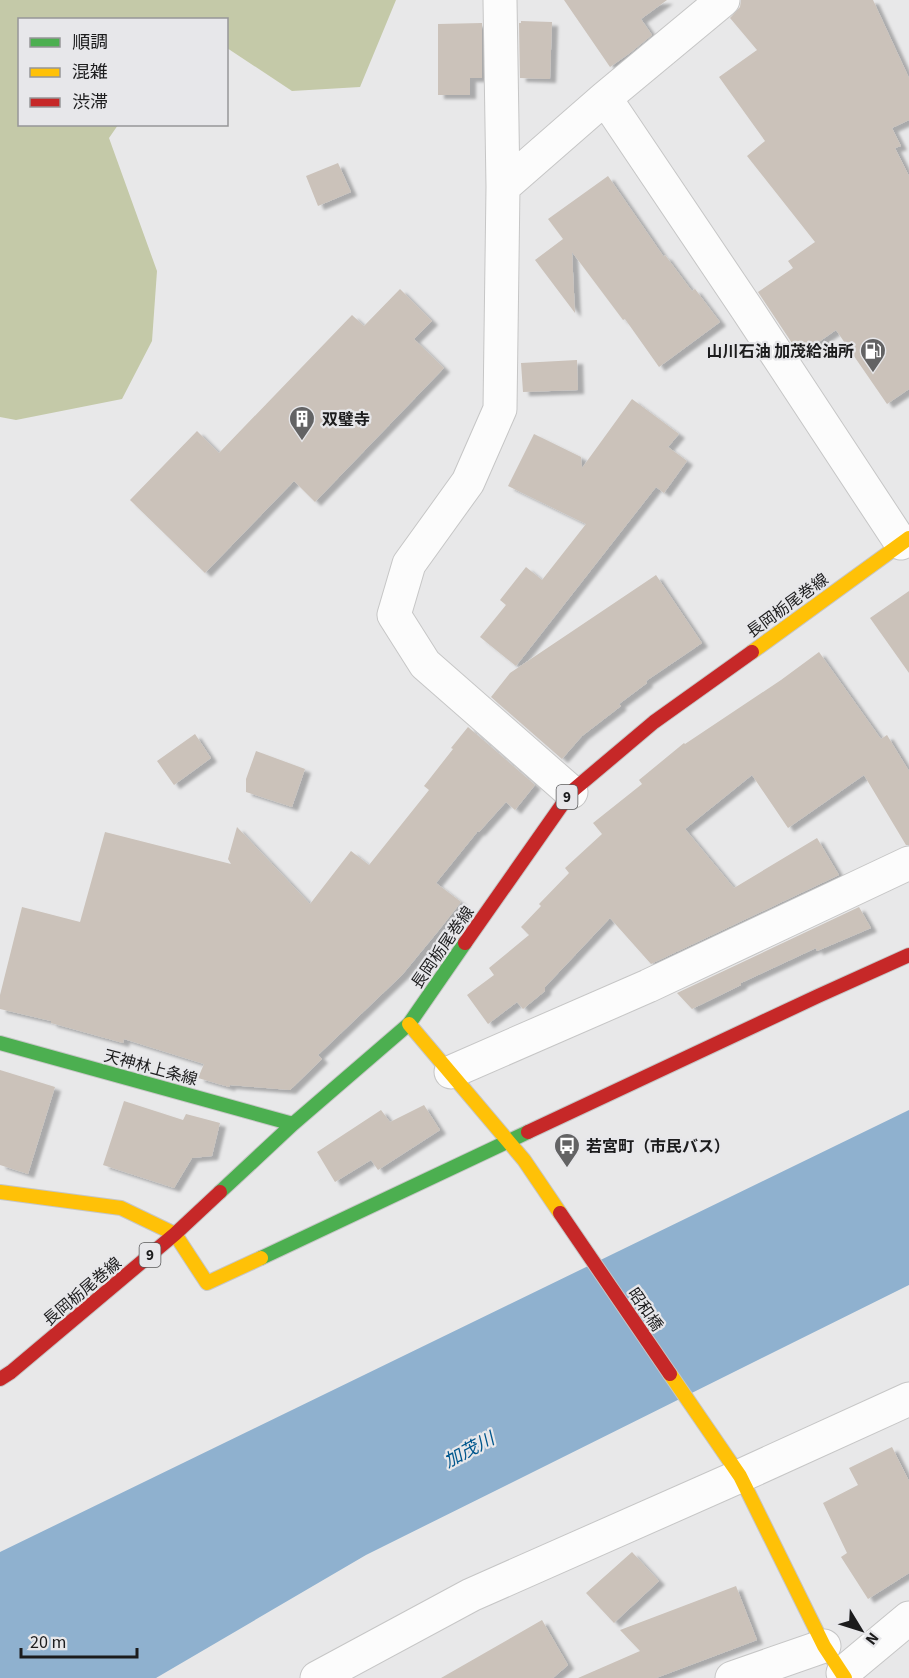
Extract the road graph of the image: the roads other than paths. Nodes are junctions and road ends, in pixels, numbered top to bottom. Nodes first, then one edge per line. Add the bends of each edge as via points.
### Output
1 (500, 0) edge
2 (723, 0) edge
3 (605, 98) junction
4 (503, 187) junction
5 (905, 540) edge
6 (571, 792) junction
7 (909, 863) edge
8 (909, 955) edge
9 (409, 1024) junction
10 (0, 1043) edge
11 (451, 1072) junction
12 (293, 1124) junction
13 (508, 1142) junction
14 (0, 1192) edge
15 (175, 1234) junction
16 (0, 1379) edge
17 (909, 1399) edge
18 (740, 1476) junction
19 (909, 1618) edge
20 (824, 1646) junction
21 (844, 1675) edge
22 (317, 1678) edge
23 (732, 1678) edge

1 - 4 street
2 - 3 street
3 - 4 street
3 - 5 street
4 - 6 street via 500,409 468,482 409,564 394,615 425,664
5 - 6 street, 長岡栃尾巻線 / 9 via 654,722
6 - 9 street, 長岡栃尾巻線 / 9
7 - 11 street via 648,986
8 - 13 street
9 - 11 street, 昭和橋
9 - 12 street, 長岡栃尾巻線 / 9
10 - 12 street, 天神林上条線
11 - 13 street, 昭和橋
12 - 15 street, 長岡栃尾巻線 / 9
13 - 15 street via 207,1283
13 - 18 street, 昭和橋
14 - 15 street via 121,1208
15 - 16 street, 長岡栃尾巻線 / 9
17 - 18 street
18 - 20 street, 昭和橋
18 - 22 street via 471,1595
19 - 21 street
20 - 21 street, 昭和橋
20 - 23 street

